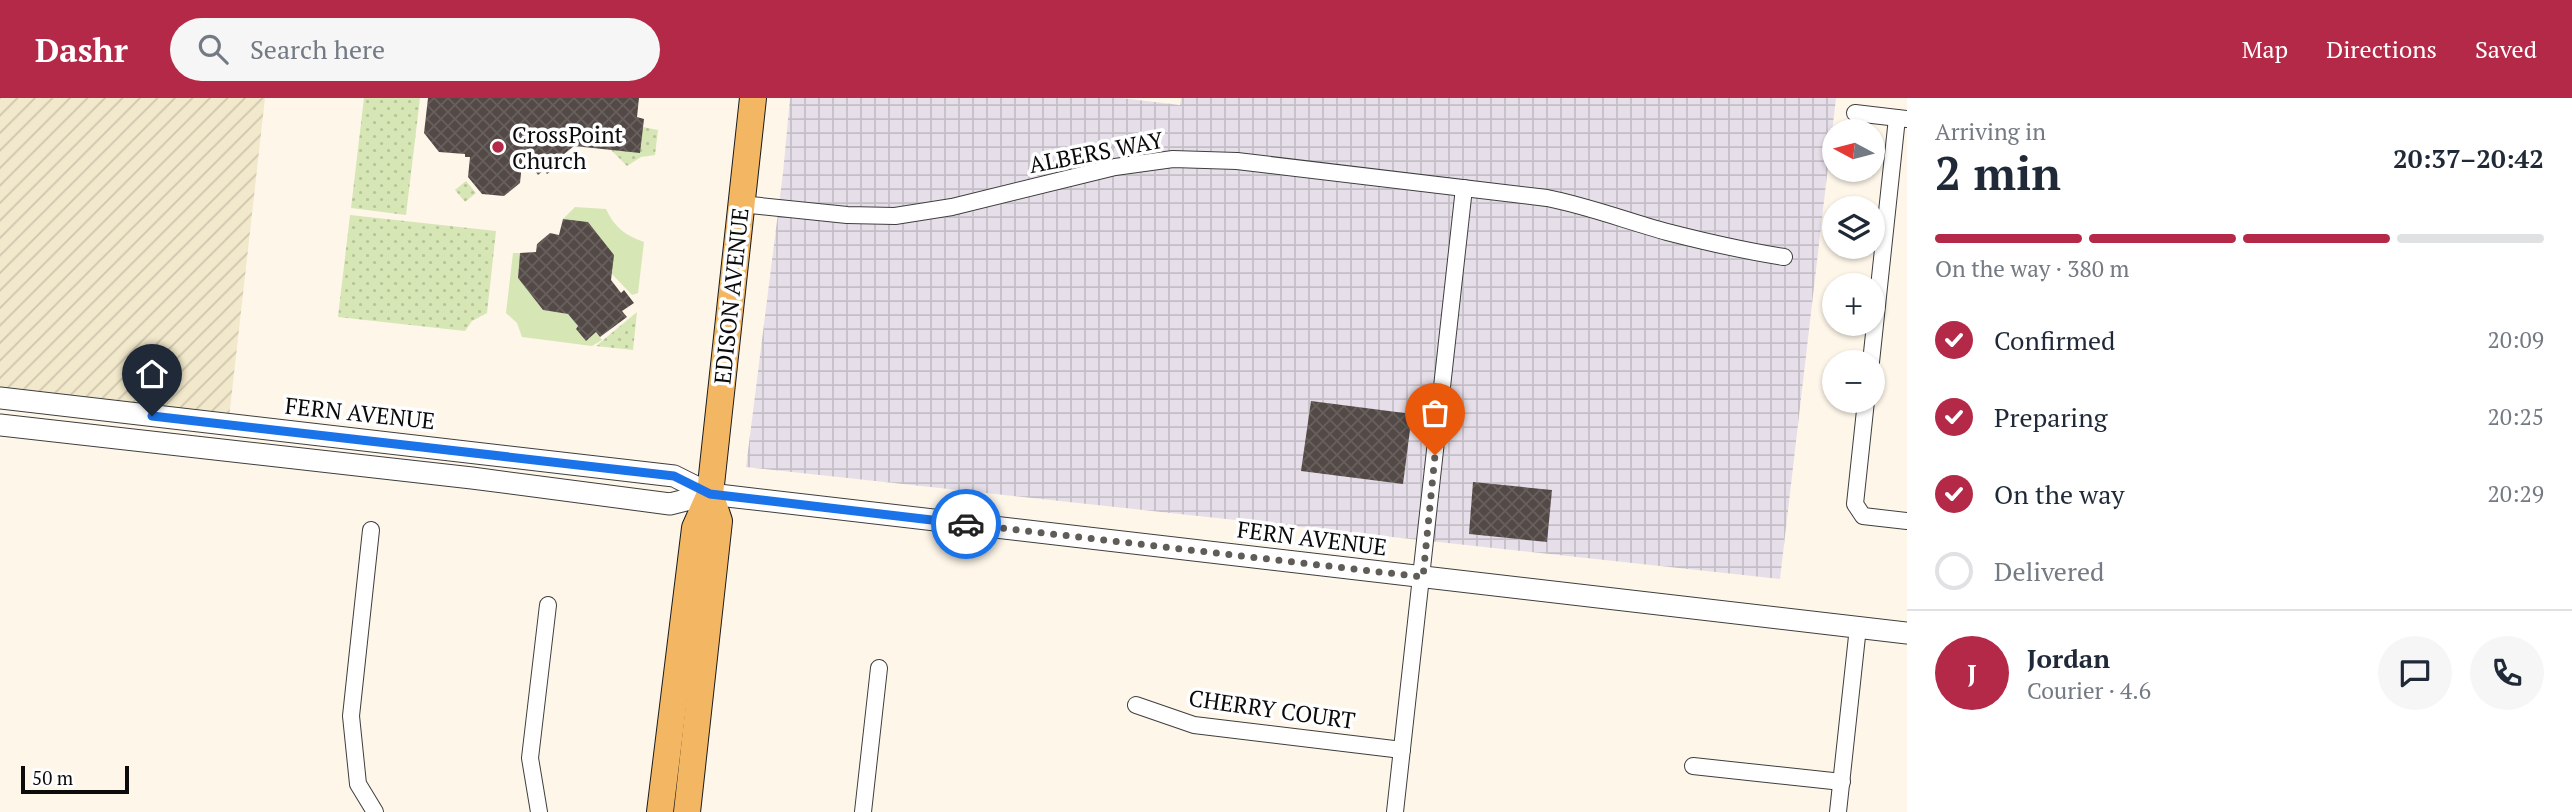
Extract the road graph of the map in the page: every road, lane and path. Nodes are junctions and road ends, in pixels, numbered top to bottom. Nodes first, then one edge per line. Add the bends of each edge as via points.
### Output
1 (752, 98) edge
2 (1855, 113) dead end
3 (1902, 118) edge
4 (1464, 188) junction
5 (741, 204) junction
6 (1784, 257) dead end
7 (1873, 350) edge
8 (0, 398) edge
9 (1865, 413) edge
10 (0, 425) edge
11 (710, 494) junction
12 (1907, 521) edge
13 (371, 530) dead end
14 (1423, 577) junction
15 (548, 606) dead end
16 (1858, 627) junction
17 (1907, 633) edge
18 (879, 668) dead end
19 (1136, 705) dead end
20 (1402, 750) junction
21 (1693, 766) dead end
22 (1842, 782) junction
23 (375, 812) edge
24 (539, 812) edge
25 (660, 812) edge
26 (687, 812) edge
27 (863, 812) edge
28 (1395, 812) edge
29 (1838, 812) edge

1 - 5 main road, EDISON AVENUE
2 - 3 street
3 - 7 street
4 - 5 street, ALBERS WAY via 1173,159 1115,167 953,207 895,216
4 - 6 street, ALBERS WAY via 1586,205 1665,231
4 - 14 street
5 - 11 main road, EDISON AVENUE
8 - 11 street, FERN AVENUE via 674,476
9 - 12 street via 1855,504 1863,516
10 - 11 street, FERN AVENUE via 670,504
11 - 14 street, FERN AVENUE
11 - 25 main road, EDISON AVENUE via 695,528
11 - 26 main road, EDISON AVENUE via 719,522
13 - 23 street via 351,716 358,784
14 - 16 street, FERN AVENUE
14 - 20 street
15 - 24 street via 530,758
16 - 17 street, FERN AVENUE
16 - 22 street
18 - 27 street
19 - 20 street, CHERRY COURT via 1194,725
20 - 28 street
21 - 22 street
22 - 29 street

